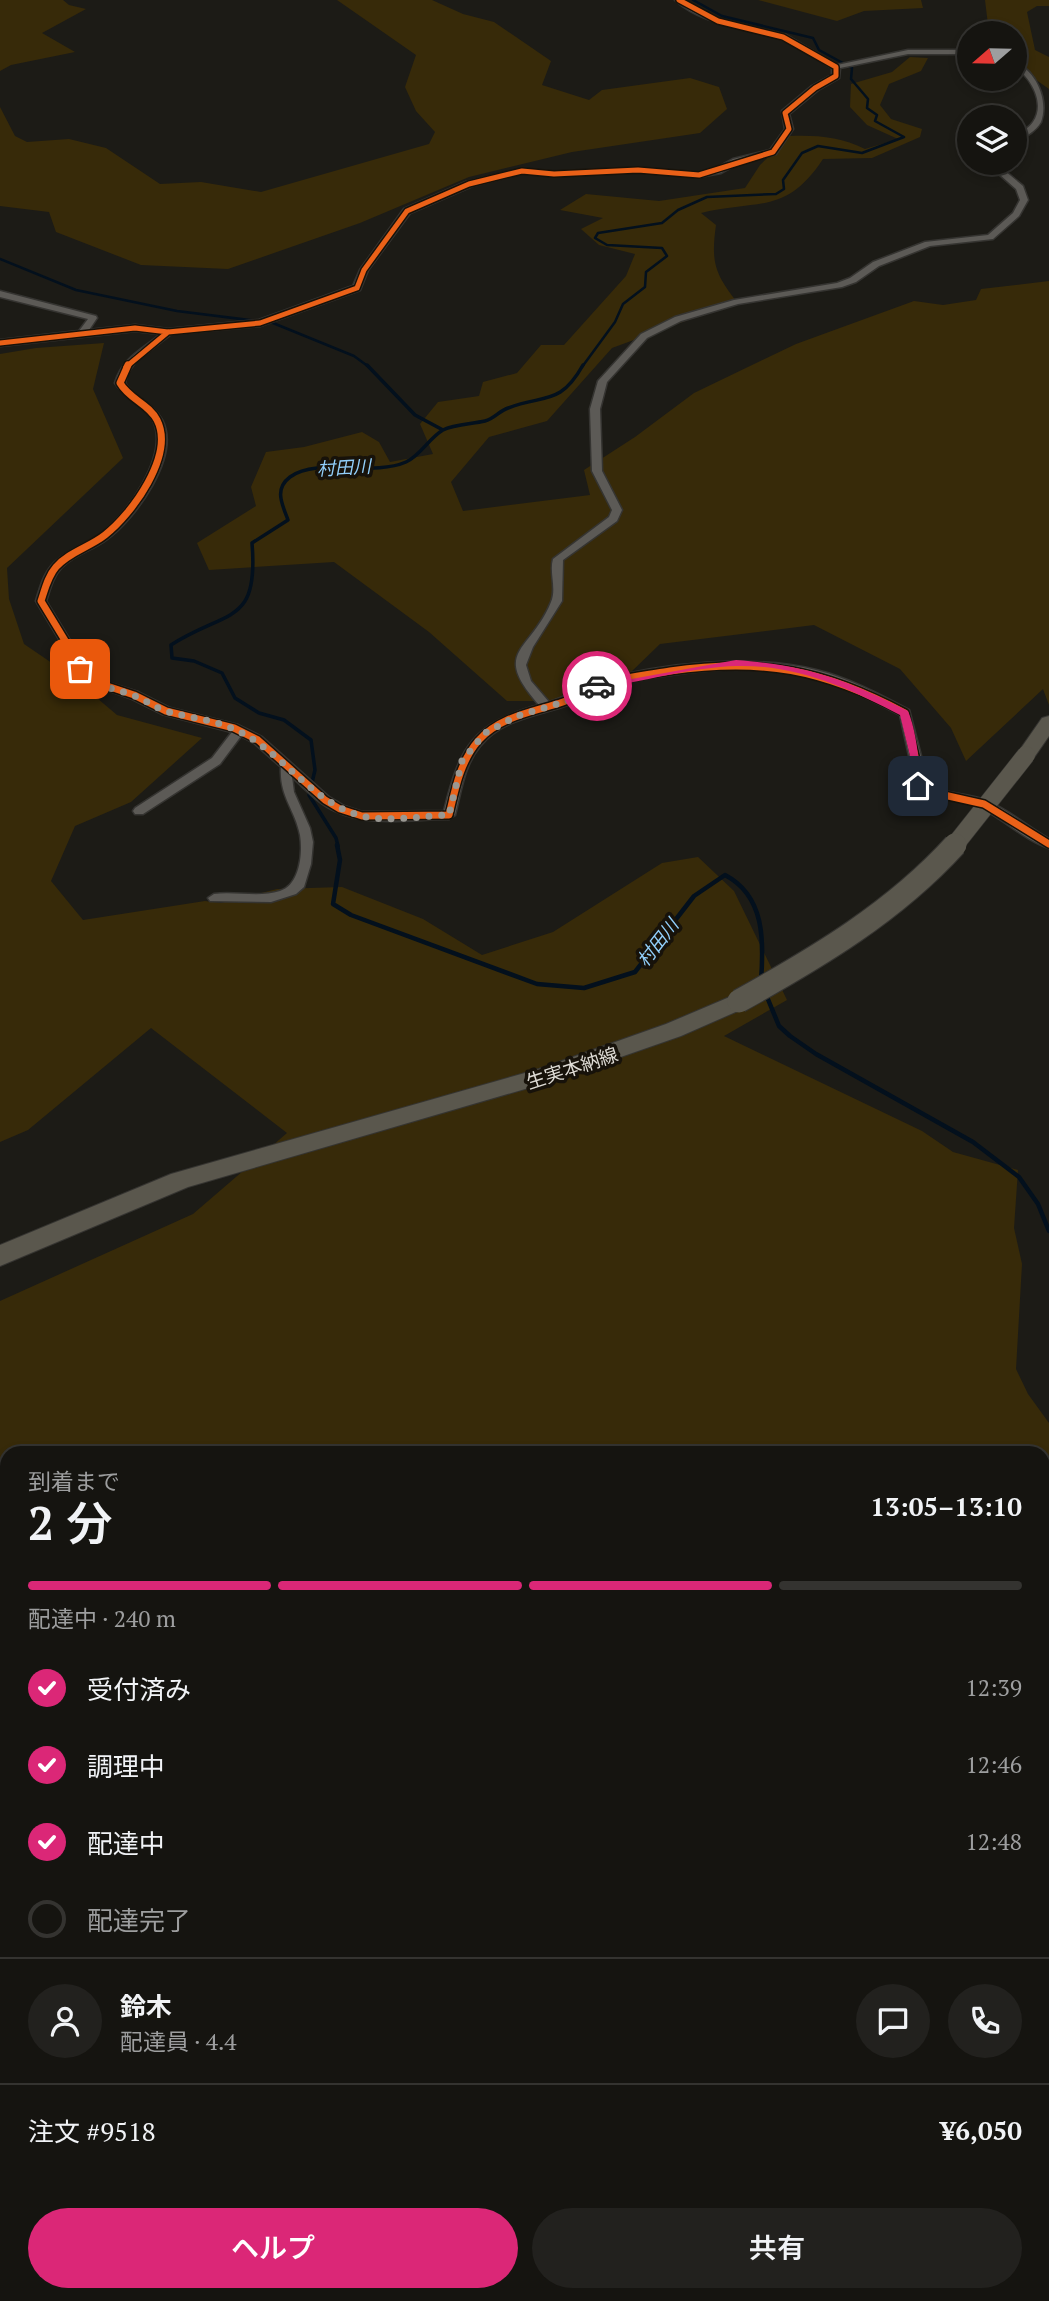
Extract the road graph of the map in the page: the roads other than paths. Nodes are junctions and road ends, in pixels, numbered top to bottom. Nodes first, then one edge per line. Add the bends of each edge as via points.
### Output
1 (679, 0) edge
2 (957, 52) edge
3 (836, 67) junction
4 (1027, 75) edge
5 (1045, 111) edge
6 (1027, 131) edge
7 (1005, 175) edge
8 (0, 294) edge
9 (168, 332) junction
10 (82, 334) junction
11 (0, 343) edge
12 (547, 707) junction
13 (1049, 722) edge
14 (239, 731) junction
15 (289, 767) junction
16 (139, 811) dead end
17 (1049, 844) edge
18 (214, 898) dead end
19 (0, 1256) edge

1 - 3 street via 722,23 783,37
2 - 3 street via 908,52
3 - 9 street via 836,76 785,113 789,129 777,148 766,155 699,175 638,170 522,171 469,184 407,211 364,270 357,288 260,323
4 - 5 street via 1035,82
5 - 6 street
7 - 12 street via 1020,188 1024,200 1016,214 990,237 928,244 876,264 853,281 737,302 678,319 644,336 603,381 594,409 597,471 617,510 613,519 558,559 558,598 521,661 520,671
8 - 10 street via 93,318
9 - 10 street via 135,328
9 - 14 street via 134,356 120,383 154,411 164,449 158,463 107,535 59,563 41,601 89,680 166,711
10 - 11 street
12 - 15 street via 485,733 462,761 449,815 362,816 340,809
12 - 17 street via 612,682 706,666 763,663 802,671 849,684 905,713 915,756 913,782 918,786 973,799
13 - 19 main road, 生実本納線, bridge via 982,815 916,885 838,943 739,1001 642,1044 534,1082 168,1185
14 - 15 street via 258,740
14 - 16 street via 216,761
15 - 18 street via 288,800 306,839 300,884 296,890 276,895

